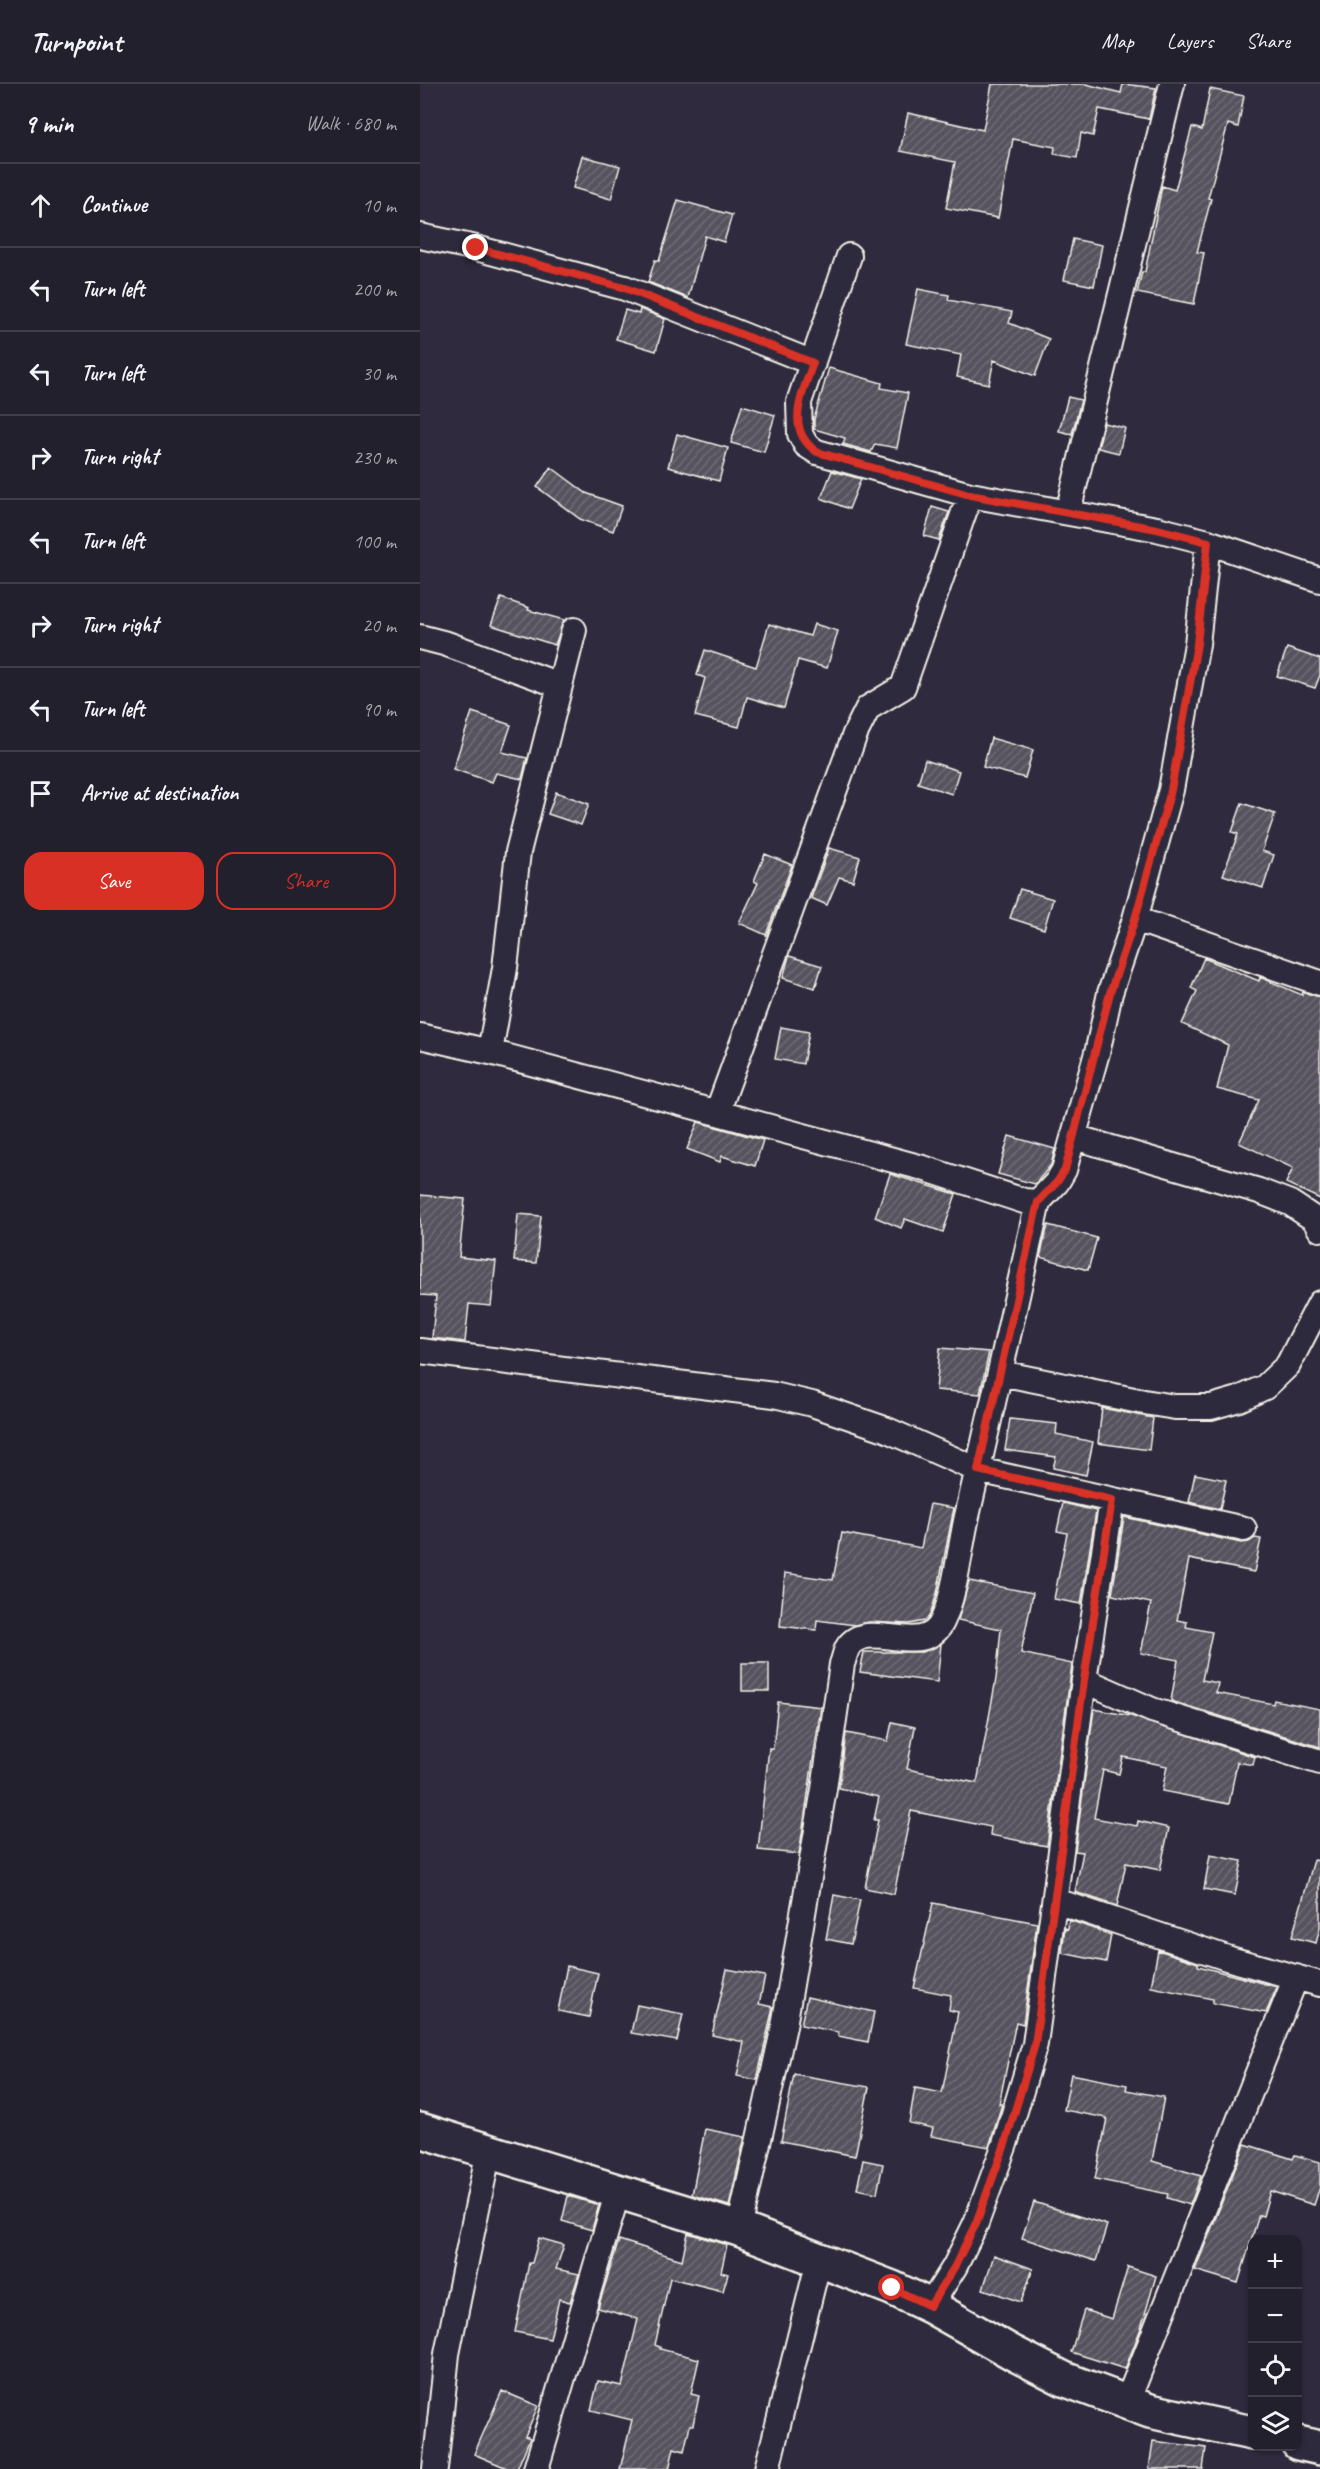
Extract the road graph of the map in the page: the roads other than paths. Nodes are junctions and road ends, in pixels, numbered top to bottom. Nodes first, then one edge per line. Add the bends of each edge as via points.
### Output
1 (1172, 84) edge
2 (420, 236) edge
3 (849, 256) dead end
4 (813, 363) junction
5 (970, 495) junction
6 (1068, 512) junction
7 (1208, 542) junction
8 (1320, 580) edge
9 (574, 630) dead end
10 (421, 637) edge
11 (560, 685) junction
12 (1135, 919) junction
13 (1320, 983) edge
14 (420, 1036) edge
15 (490, 1052) junction
16 (717, 1113) junction
17 (1074, 1137) junction
18 (1038, 1202) junction
19 (1320, 1228) edge
20 (1320, 1302) edge
21 (420, 1351) edge
22 (1000, 1373) junction
23 (978, 1470) junction
24 (1112, 1500) junction
25 (1244, 1529) dead end
26 (1084, 1680) junction
27 (1320, 1762) edge
28 (1056, 1901) junction
29 (1296, 1977) junction
30 (1320, 1984) edge
31 (420, 2130) edge
32 (489, 2150) junction
33 (618, 2191) junction
34 (739, 2229) junction
35 (819, 2260) junction
36 (930, 2306) junction
37 (1127, 2402) junction
38 (1248, 2432) edge
39 (1302, 2444) edge
40 (1320, 2448) edge
41 (441, 2466) edge
42 (536, 2469) edge
43 (767, 2469) edge

1 - 6 street
2 - 4 street via 617,285
3 - 4 street
4 - 5 street via 799,402 800,434 806,444 834,458
5 - 6 street
5 - 16 street via 903,687 868,708 855,734
6 - 7 street
7 - 8 street
7 - 12 street via 1197,644 1171,790
9 - 11 street
10 - 11 street
11 - 15 street via 518,852 505,968
12 - 13 street
12 - 17 street via 1110,993
14 - 15 street
15 - 16 street
16 - 18 street
17 - 18 street via 1065,1170
17 - 19 street via 1259,1191 1290,1203 1314,1219
18 - 22 street
20 - 22 street via 1288,1365 1265,1387 1211,1407 1175,1407
21 - 23 street via 774,1395 885,1430
22 - 23 street
23 - 24 street
23 - 34 street via 949,1600 936,1632 915,1639 857,1639 848,1647 842,1664 784,2026
24 - 25 street
24 - 26 street
26 - 27 street via 1152,1710
26 - 28 street
28 - 29 street
28 - 36 street via 1035,2044 1005,2144 976,2223
29 - 30 street
29 - 37 street
31 - 32 street
32 - 33 street
32 - 41 street via 447,2354
33 - 34 street
33 - 42 street
34 - 35 street
35 - 36 street
35 - 43 street
36 - 37 street via 1064,2379
37 - 38 street via 1150,2411
39 - 40 street

